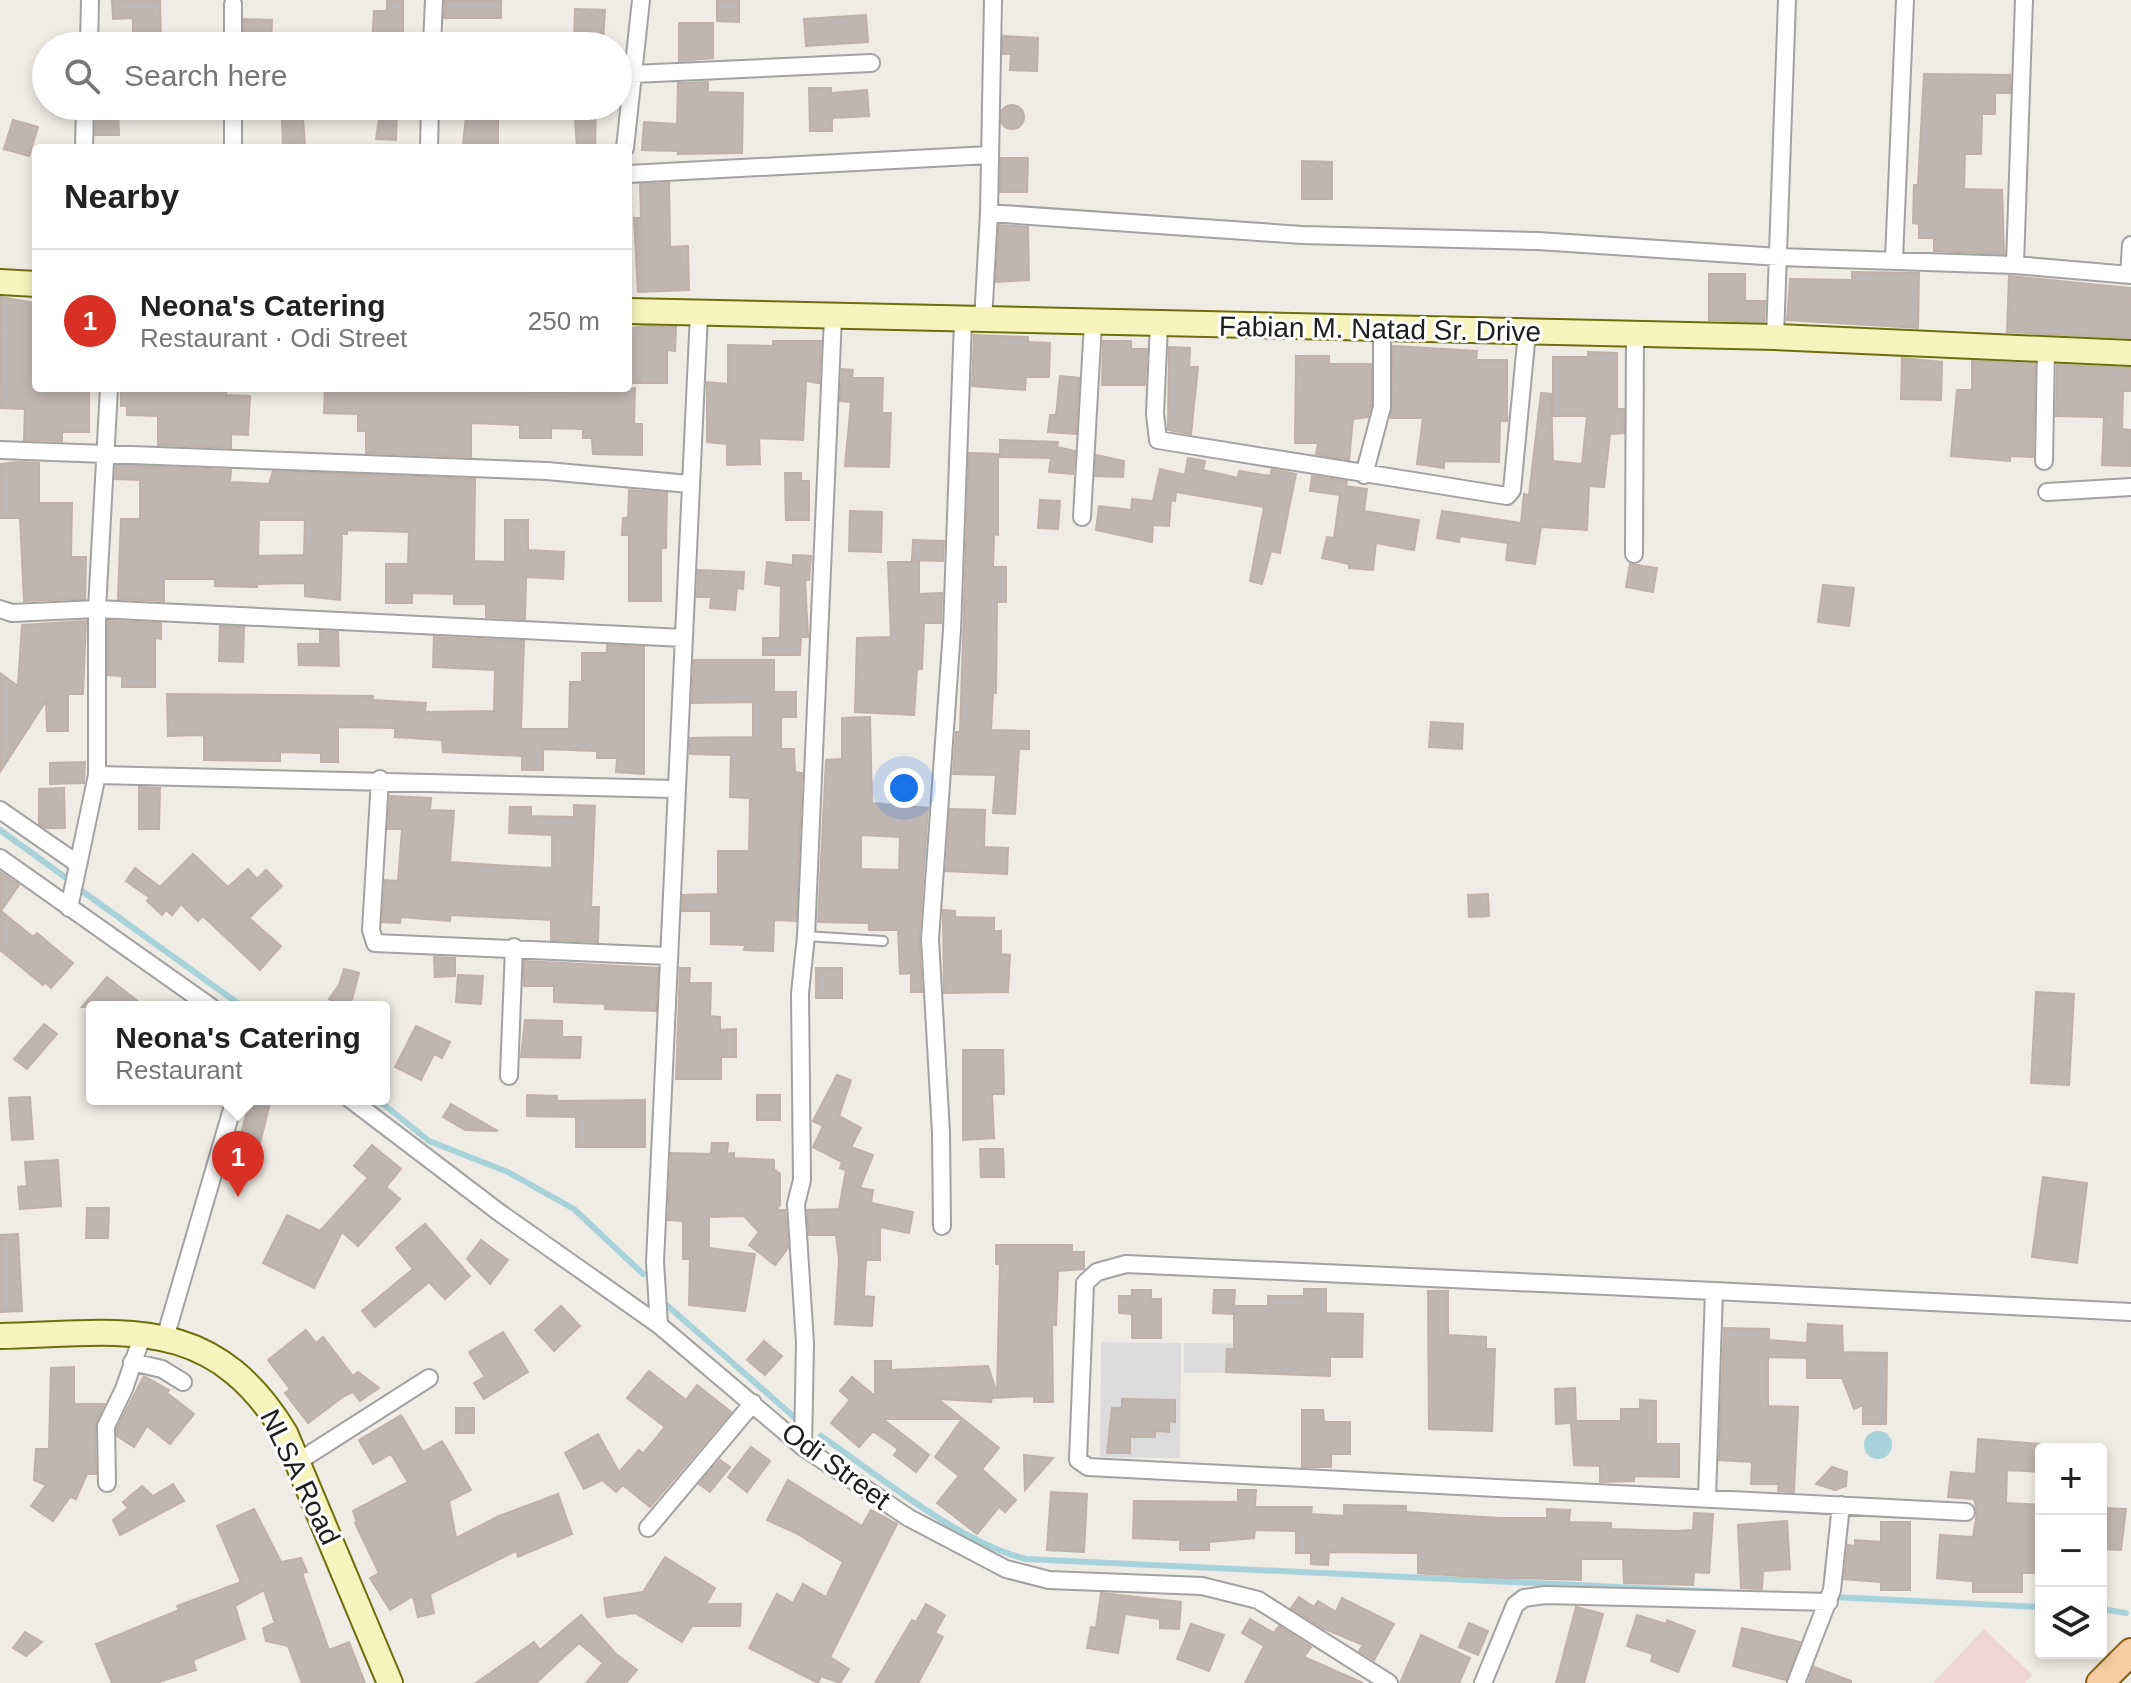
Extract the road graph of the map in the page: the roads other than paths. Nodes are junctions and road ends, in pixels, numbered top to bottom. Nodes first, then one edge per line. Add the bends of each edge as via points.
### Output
1 (90, 0) edge
2 (434, 0) edge
3 (641, 0) edge
4 (993, 0) edge
5 (1787, 0) edge
6 (1905, 0) edge
7 (2024, 0) edge
8 (233, 4) dead end
9 (89, 32) edge
10 (233, 32) edge
11 (433, 32) edge
12 (871, 63) dead end
13 (633, 74) junction
14 (632, 83) edge
15 (85, 120) edge
16 (233, 120) edge
17 (430, 120) edge
18 (628, 120) edge
19 (84, 144) edge
20 (233, 144) edge
21 (429, 144) edge
22 (625, 144) edge
23 (989, 155) junction
24 (632, 174) edge
25 (989, 213) junction
26 (2131, 245) edge
27 (1779, 257) junction
28 (1894, 259) junction
29 (2015, 265) junction
30 (2130, 275) edge
31 (0, 282) edge
32 (32, 284) edge
33 (632, 311) edge
34 (699, 313) junction
35 (833, 317) junction
36 (973, 321) junction
37 (1093, 323) junction
38 (1159, 324) junction
39 (1382, 329) junction
40 (1527, 332) junction
41 (1635, 334) junction
42 (1775, 337) junction
43 (2046, 348) junction
44 (2131, 353) edge
45 (109, 392) edge
46 (0, 450) edge
47 (107, 453) junction
48 (2044, 461) dead end
49 (1364, 475) junction
50 (689, 484) junction
51 (2131, 487) edge
52 (2047, 492) dead end
53 (1082, 517) dead end
54 (1634, 554) dead end
55 (0, 609) edge
56 (97, 609) junction
57 (683, 638) junction
58 (97, 775) junction
59 (380, 779) junction
60 (675, 789) junction
61 (0, 810) edge
62 (0, 858) edge
63 (78, 864) junction
64 (69, 908) junction
65 (806, 936) junction
66 (883, 941) dead end
67 (514, 947) junction
68 (668, 956) junction
69 (202, 1001) edge
70 (509, 1076) dead end
71 (233, 1105) edge
72 (358, 1105) edge
73 (942, 1226) dead end
74 (1714, 1291) junction
75 (2131, 1312) edge
76 (659, 1325) junction
77 (0, 1336) edge
78 (154, 1336) junction
79 (132, 1362) junction
80 (429, 1378) dead end
81 (183, 1382) dead end
82 (753, 1403) junction
83 (803, 1447) junction
84 (299, 1461) junction
85 (107, 1483) dead end
86 (1707, 1498) junction
87 (1841, 1505) junction
88 (1966, 1512) dead end
89 (648, 1528) dead end
90 (1829, 1602) junction
91 (2131, 1652) edge
92 (390, 1683) edge
93 (1389, 1683) edge
94 (1483, 1683) edge
95 (1796, 1683) edge
96 (2100, 1683) edge

1 - 9 street
2 - 11 street
3 - 13 street
4 - 23 street
5 - 27 street
6 - 28 street
7 - 29 street
8 - 10 street
12 - 13 street
13 - 14 street
15 - 19 street
16 - 20 street
17 - 21 street
18 - 22 street
23 - 24 street
23 - 25 street
25 - 27 street via 1302,235 1538,241
25 - 36 street
26 - 30 street
27 - 28 street
27 - 42 street
28 - 29 street
29 - 30 street
31 - 32 street
33 - 34 street, Fabian M. Natad Sr. Drive
34 - 35 street, Fabian M. Natad Sr. Drive
34 - 50 street
35 - 36 street, Fabian M. Natad Sr. Drive
35 - 65 street
36 - 37 street, Fabian M. Natad Sr. Drive
36 - 73 street via 930,939
37 - 38 street, Fabian M. Natad Sr. Drive
37 - 53 street
38 - 39 street, Fabian M. Natad Sr. Drive
38 - 49 street via 1158,440
39 - 40 street, Fabian M. Natad Sr. Drive
39 - 49 street via 1382,407
40 - 41 street, Fabian M. Natad Sr. Drive
40 - 49 street via 1511,494
41 - 42 street, Fabian M. Natad Sr. Drive
41 - 54 street
42 - 43 street, Fabian M. Natad Sr. Drive
43 - 44 street, Fabian M. Natad Sr. Drive
43 - 48 street
45 - 47 street
46 - 47 street
47 - 50 street via 547,471
47 - 56 street
50 - 57 street
51 - 52 street
55 - 56 street
56 - 57 street
56 - 58 street
57 - 60 street
58 - 59 street
58 - 63 street
59 - 60 street
59 - 67 street via 372,940
60 - 68 street
61 - 63 street
62 - 64 street
63 - 64 street
64 - 69 street
65 - 66 lane
65 - 83 street via 800,993 802,1180 796,1204 805,1343
67 - 68 street
67 - 70 street
68 - 76 street via 655,1262
71 - 78 street
72 - 76 street, Odi Street
74 - 75 street
74 - 86 street
74 - 86 street via 1126,1264 1097,1272 1085,1283 1078,1460 1088,1467
76 - 82 street, Odi Street
77 - 78 street, NLSA Road
78 - 79 street
78 - 84 street, NLSA Road via 211,1353 252,1386
79 - 81 street via 162,1369
79 - 85 street via 106,1426
80 - 84 street
82 - 83 street, Odi Street
82 - 89 street
83 - 93 street, Odi Street via 909,1518 1006,1569 1049,1580 1202,1586 1258,1600
84 - 92 street, NLSA Road
86 - 87 street
87 - 88 street
87 - 90 street
90 - 94 street via 1524,1598 1515,1605
90 - 95 street
91 - 96 main road

